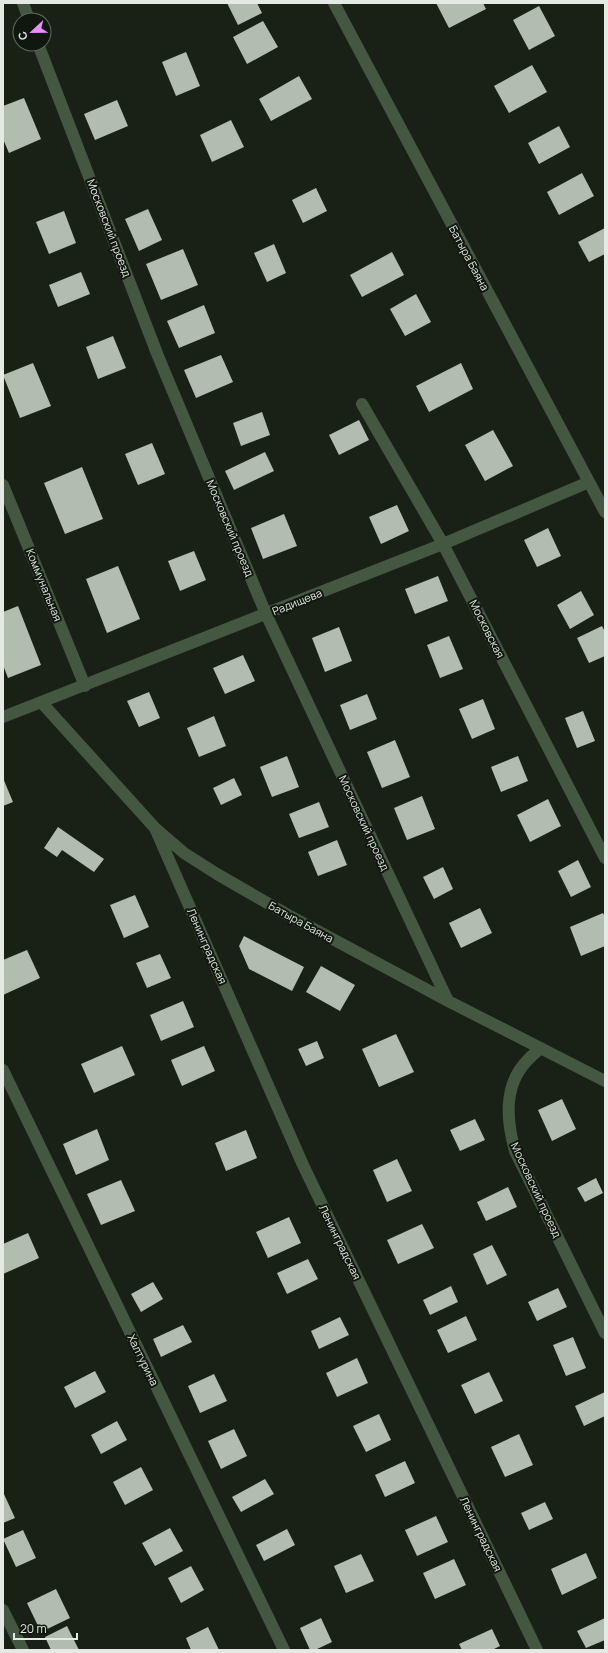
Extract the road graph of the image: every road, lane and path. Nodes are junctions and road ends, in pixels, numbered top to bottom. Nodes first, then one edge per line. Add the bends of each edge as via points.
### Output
1 (334, 3) edge
2 (41, 52) edge
3 (362, 404) dead end
4 (589, 482) junction
5 (3, 485) edge
6 (605, 512) edge
7 (443, 544) junction
8 (266, 614) junction
9 (85, 686) junction
10 (42, 703) junction
11 (3, 718) edge
12 (155, 828) junction
13 (605, 858) edge
14 (448, 1002) junction
15 (541, 1048) junction
16 (3, 1070) edge
17 (605, 1081) edge
18 (605, 1333) edge
19 (3, 1610) edge
20 (23, 1650) edge
21 (284, 1650) edge
22 (537, 1650) edge

1 - 4 street, Батыра Баяна
2 - 8 street, Московский проезд via 158,356
3 - 7 street, Московская
4 - 6 street, Батыра Баяна
4 - 7 street, Радищева
5 - 9 street, Коммунальная
7 - 8 street, Радищева
7 - 13 street, Московская
8 - 9 street, Радищева
8 - 14 street, Московский проезд
9 - 10 street, Радищева
10 - 11 street, Радищева
10 - 12 street, Батыра Баяна
12 - 14 street, Батыра Баяна via 184,853 216,874
12 - 22 street, Ленинградская via 303,1165
14 - 15 street, Батыра Баяна
15 - 17 street, Батыра Баяна
15 - 18 street, Московский проезд via 524,1063 514,1082 508,1109 509,1130 515,1152
16 - 21 street, Халтурина
19 - 20 street

